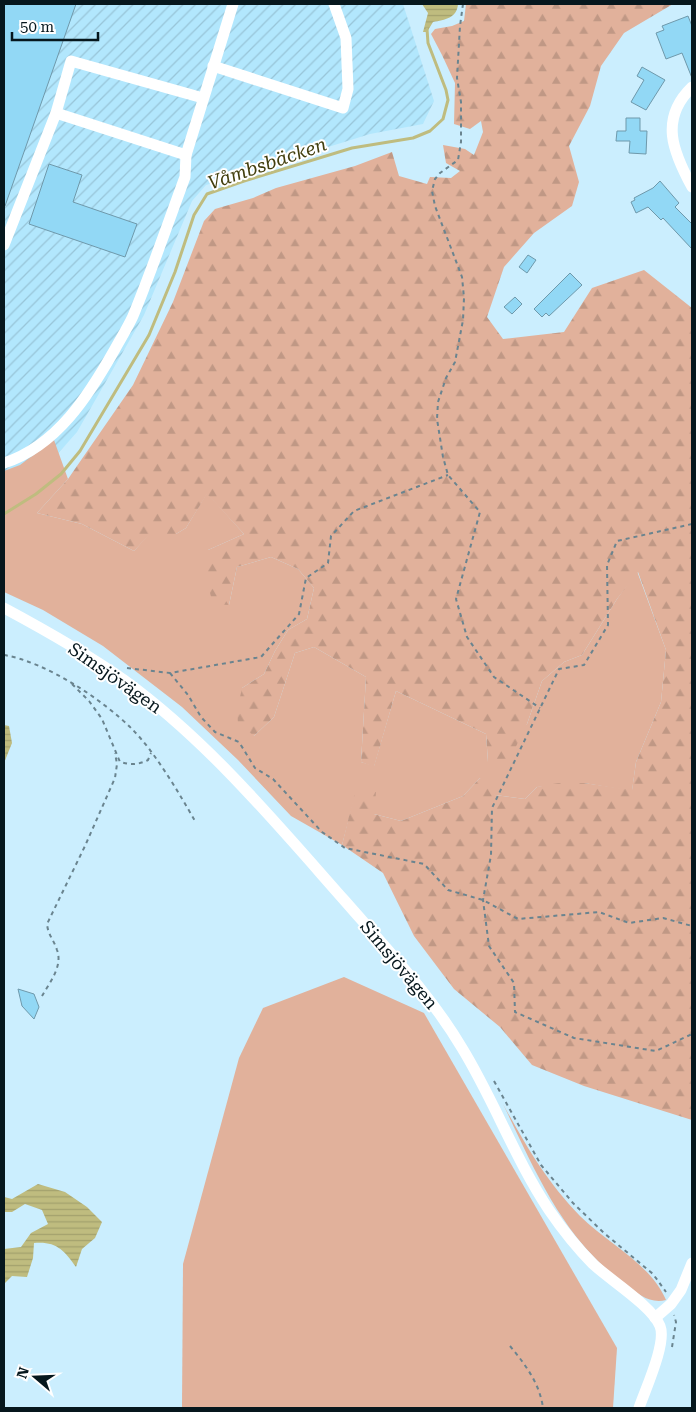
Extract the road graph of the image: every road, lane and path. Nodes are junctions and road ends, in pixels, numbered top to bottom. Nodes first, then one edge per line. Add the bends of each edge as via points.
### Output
1 (232, 4) edge
2 (334, 4) edge
3 (463, 4) edge
4 (213, 66) junction
5 (692, 87) edge
6 (203, 98) junction
7 (56, 113) junction
8 (186, 155) junction
9 (692, 187) edge
10 (4, 245) edge
11 (4, 463) edge
12 (448, 475) junction
13 (692, 524) edge
14 (4, 608) edge
15 (4, 655) edge
16 (126, 668) dead end
17 (170, 673) junction
18 (66, 678) junction
19 (540, 708) junction
20 (115, 753) junction
21 (151, 753) junction
22 (195, 821) dead end
23 (483, 900) junction
24 (692, 926) edge
25 (42, 996) dead end
26 (692, 1034) edge
27 (692, 1262) edge
28 (655, 1318) junction
29 (510, 1346) dead end
30 (543, 1408) edge
31 (639, 1408) edge

1 - 4 street
2 - 4 street via 346,38 348,89 343,108
3 - 12 path via 457,78 461,102 458,160 440,173 432,191 462,277 464,298 455,362 438,402 437,419
4 - 6 street
5 - 9 street via 674,114 671,132 674,150
6 - 7 street via 70,60
6 - 8 street
7 - 8 street
7 - 10 street
8 - 11 street via 185,177 132,317 97,381 73,414 43,442
12 - 17 path via 354,511 331,536 328,563 306,578 299,614 261,657
12 - 19 path via 480,512 456,600 467,637 494,677
13 - 19 path via 617,541 606,565 608,625 584,665 559,669
14 - 28 street, Simsjövägen via 50,633 124,681 192,736 253,798 397,960 440,1015 463,1049 548,1208 574,1243 593,1264
15 - 18 path
16 - 17 path
17 - 23 path via 215,732 239,742 255,768 273,779 322,832 346,848 424,864 448,890
18 - 20 path via 102,719
18 - 21 path via 133,730
19 - 23 path via 492,808 491,856
20 - 21 path via 120,762 129,765 148,760
20 - 25 path via 114,778 47,924 59,959
21 - 22 path
23 - 24 path via 518,919 599,912 629,922 663,918
23 - 26 path via 489,946 514,983 515,1012 574,1038 656,1051
27 - 28 street via 681,1290
28 - 31 street via 662,1334 660,1347
29 - 30 path via 538,1387

